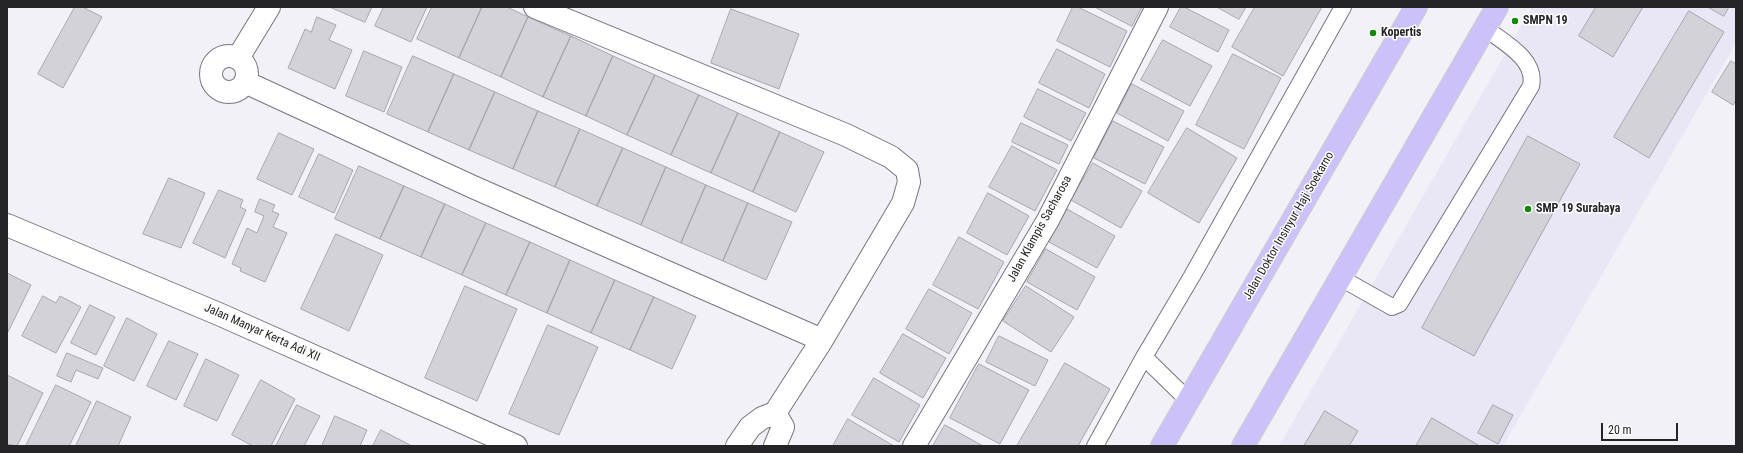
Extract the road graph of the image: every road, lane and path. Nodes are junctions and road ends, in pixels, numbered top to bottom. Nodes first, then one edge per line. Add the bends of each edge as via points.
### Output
1 (269, 7) edge
2 (1157, 7) edge
3 (1343, 7) edge
4 (1416, 7) edge
5 (1497, 7) edge
6 (540, 8) edge
7 (1485, 28) junction
8 (238, 58) junction
9 (245, 82) junction
10 (7, 225) edge
11 (1339, 277) junction
12 (822, 340) junction
13 (1144, 356) junction
14 (1188, 400) junction
15 (775, 413) junction
16 (516, 446) edge
17 (737, 446) edge
18 (775, 446) edge
19 (914, 446) edge
20 (1095, 446) edge
21 (1162, 446) edge
22 (1243, 446) edge

1 - 8 street
2 - 19 street, Jalan Klampis Sacharosa via 1048,220
3 - 13 lane via 1192,276
4 - 14 main road, Jalan Doktor Insinyur Haji Soekarno
5 - 7 main road
6 - 12 street via 846,135 891,157 907,170 908,182 903,203
7 - 11 main road
7 - 11 lane via 1526,60 1533,78 1531,86 1399,304 1392,307 1380,302
8 - 9 street via 246,69
8 - 9 street via 227,56 217,60 211,69 211,79 217,88 227,93 238,90
9 - 12 street via 473,188
10 - 16 street, Jalan Manyar Kerta Adi XII via 221,315
11 - 22 main road
12 - 15 street
13 - 14 lane
13 - 20 lane
14 - 21 main road, Jalan Doktor Insinyur Haji Soekarno
15 - 17 street via 750,427
15 - 18 street via 782,427

